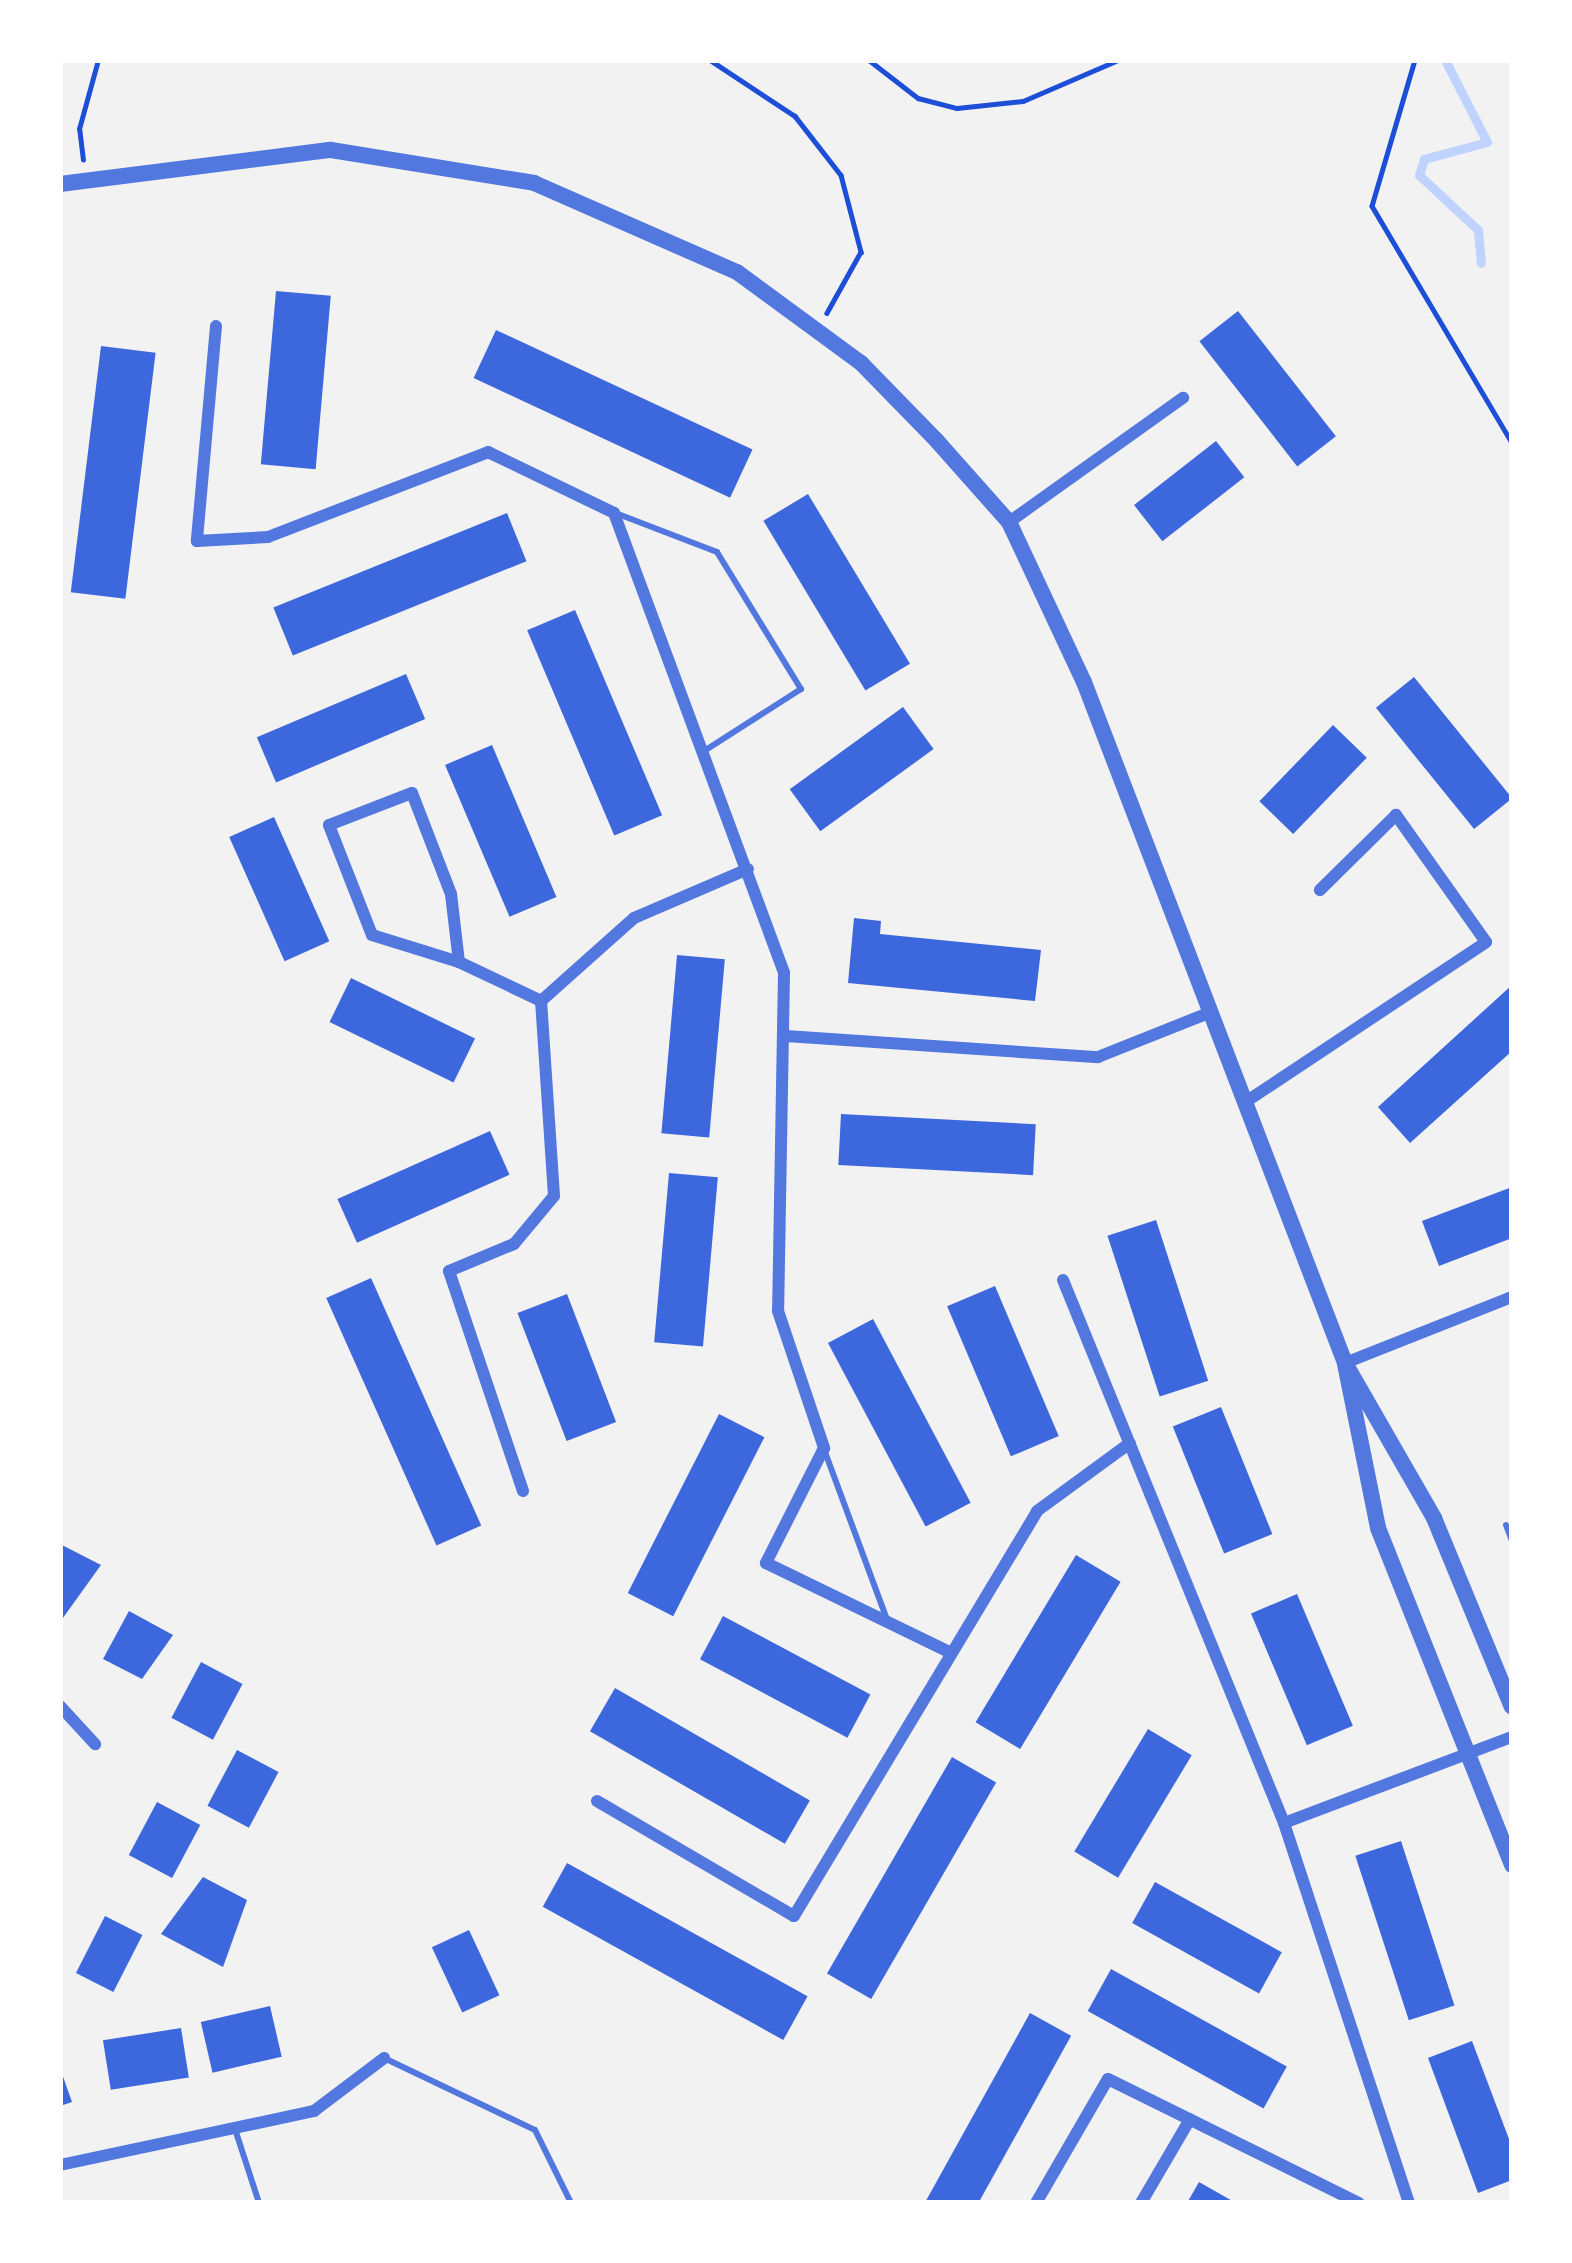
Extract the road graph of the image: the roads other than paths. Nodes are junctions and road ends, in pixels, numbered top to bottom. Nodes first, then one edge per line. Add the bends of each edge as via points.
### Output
1 (60, 184) edge
2 (216, 326) dead end
3 (1183, 398) dead end
4 (614, 513) junction
5 (1009, 522) junction
6 (704, 752) junction
7 (748, 869) junction
8 (1320, 890) dead end
9 (459, 962) junction
10 (541, 1001) junction
11 (1211, 1012) junction
12 (786, 1036) junction
13 (1247, 1102) junction
14 (1063, 1280) dead end
15 (1512, 1297) edge
16 (1345, 1363) junction
17 (1130, 1444) junction
18 (824, 1448) junction
19 (523, 1490) dead end
20 (1506, 1526) dead end
21 (1512, 1540) edge
22 (888, 1622) junction
23 (950, 1653) junction
24 (60, 1706) edge
25 (1512, 1707) edge
26 (1512, 1737) edge
27 (95, 1744) dead end
28 (1470, 1752) junction
29 (597, 1801) dead end
30 (1284, 1823) junction
31 (1512, 1865) edge
32 (384, 2059) joint
33 (1190, 2119) junction
34 (234, 2126) junction
35 (60, 2165) edge
36 (259, 2203) edge
37 (571, 2203) edge
38 (1036, 2203) edge
39 (1142, 2203) edge
40 (1358, 2203) edge
41 (1408, 2203) edge

1 - 5 street via 269,151 459,165 673,237 815,325
2 - 4 street via 197,541 268,537 488,452
3 - 5 street
4 - 6 street
4 - 6 lane via 717,552 801,689
5 - 11 street via 1084,682
6 - 7 street
7 - 10 street via 634,918
7 - 12 street via 784,973
8 - 13 street via 1396,815 1486,942
9 - 9 street via 372,935 328,825 412,793 451,894
9 - 10 street
10 - 19 street via 554,1196 514,1244 449,1271
11 - 12 street via 1098,1057
11 - 13 street
12 - 18 street via 778,1311
13 - 16 street
14 - 17 street
15 - 16 street
16 - 25 street via 1426,1500
16 - 28 street via 1378,1528
17 - 23 street via 1036,1511
17 - 30 street
18 - 22 lane
18 - 22 street via 766,1563
20 - 21 lane
22 - 23 street
23 - 29 street via 794,1916
24 - 27 street
26 - 28 street
28 - 30 street
28 - 31 street
30 - 41 street
32 - 34 street via 314,2111
32 - 37 lane via 535,2130
33 - 38 street via 1108,2079
33 - 39 street
33 - 40 street
34 - 35 street
34 - 36 lane

